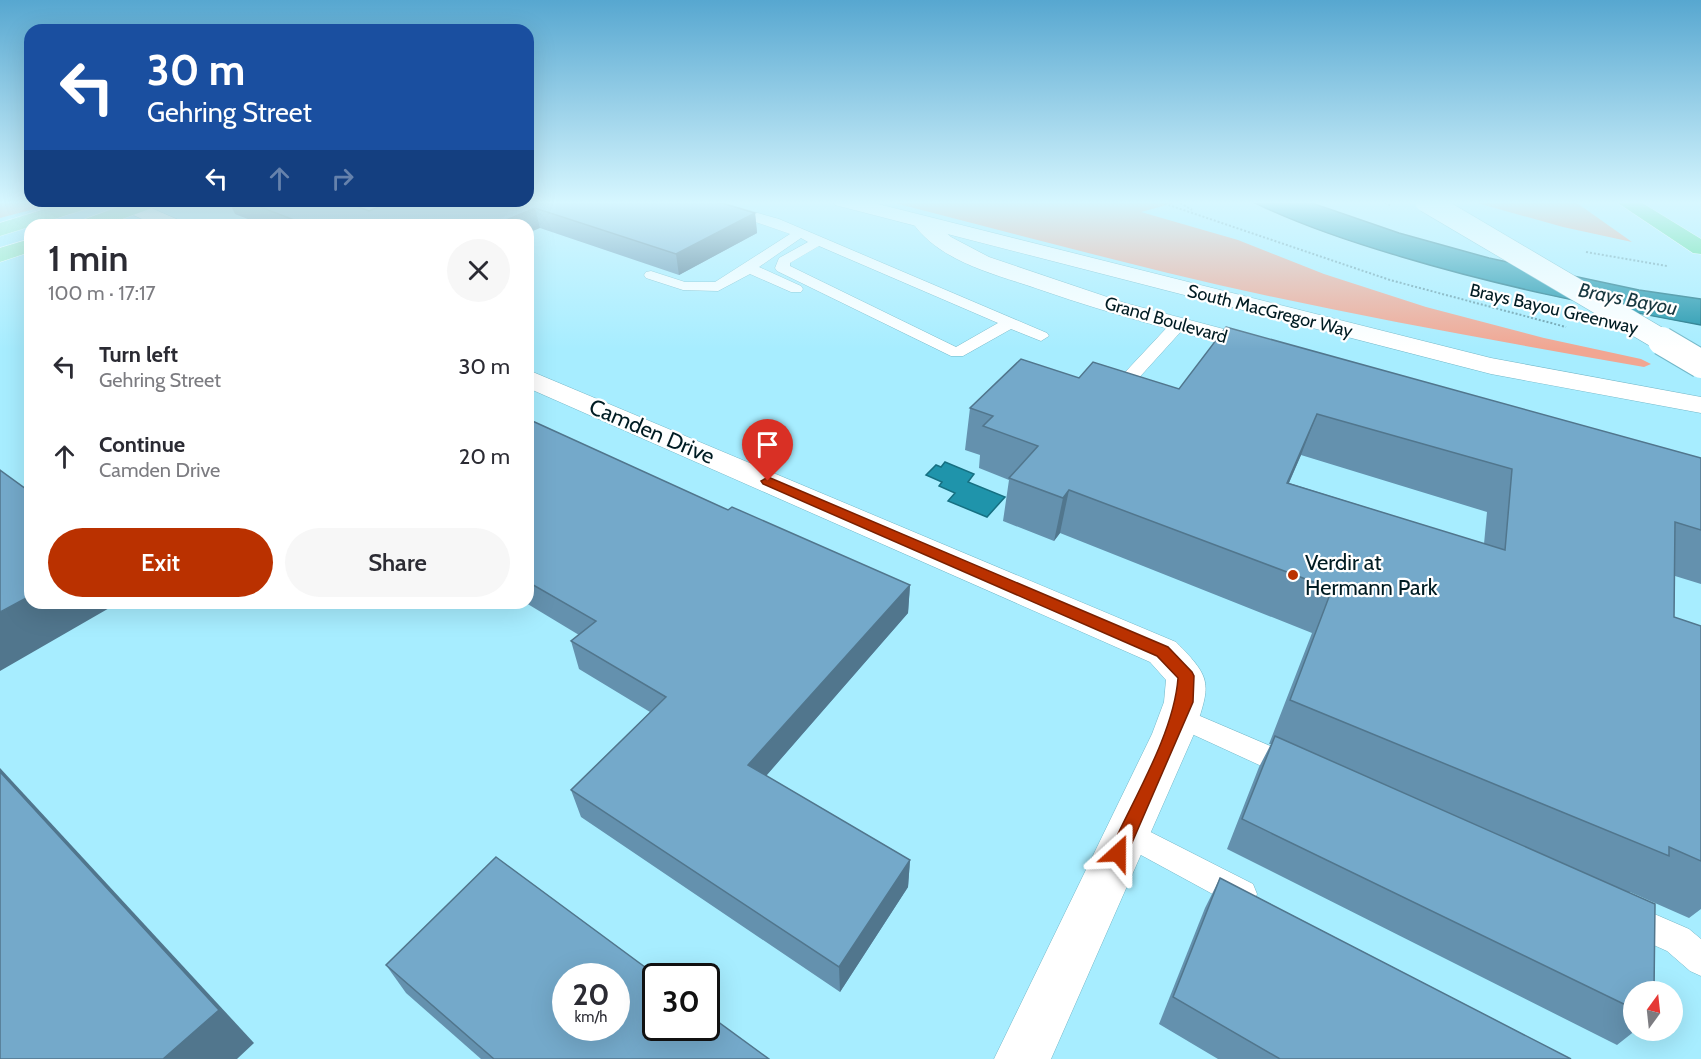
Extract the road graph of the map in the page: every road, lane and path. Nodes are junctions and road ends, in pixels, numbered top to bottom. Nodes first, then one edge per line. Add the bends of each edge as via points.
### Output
1 (775, 250) edge
2 (803, 250) edge
3 (841, 250) edge
4 (958, 250) edge
5 (1034, 250) edge
6 (1295, 250) edge
7 (1509, 250) edge
8 (749, 268) junction
9 (651, 275) dead end
10 (880, 319) junction
11 (1010, 323) junction
12 (1179, 324) junction
13 (1575, 329) dead end
14 (1041, 336) dead end
15 (1282, 352) edge
16 (1701, 364) edge
17 (534, 381) edge
18 (1121, 387) edge
19 (1701, 405) edge
20 (1179, 717) junction
21 (1320, 780) edge
22 (1127, 833) junction
23 (1263, 905) edge
24 (1602, 906) edge
25 (1701, 960) edge
26 (1021, 1059) edge

1 - 8 lane
2 - 10 lane via 784,261 782,268 864,306
3 - 11 lane
4 - 12 street, Grand Boulevard via 1075,294
5 - 19 street, South MacGregor Way via 1491,366
6 - 13 path, Brays Bayou Greenway via 1385,280
7 - 16 street, bridge
8 - 9 lane via 718,286 683,286
8 - 10 lane via 850,314
10 - 11 lane via 957,353
11 - 14 lane
12 - 15 street, Grand Boulevard
12 - 18 lane
17 - 20 street, Camden Drive via 1162,651 1186,676 1185,702
20 - 21 lane
20 - 22 street
22 - 23 lane
22 - 26 street
24 - 25 lane via 1678,940

